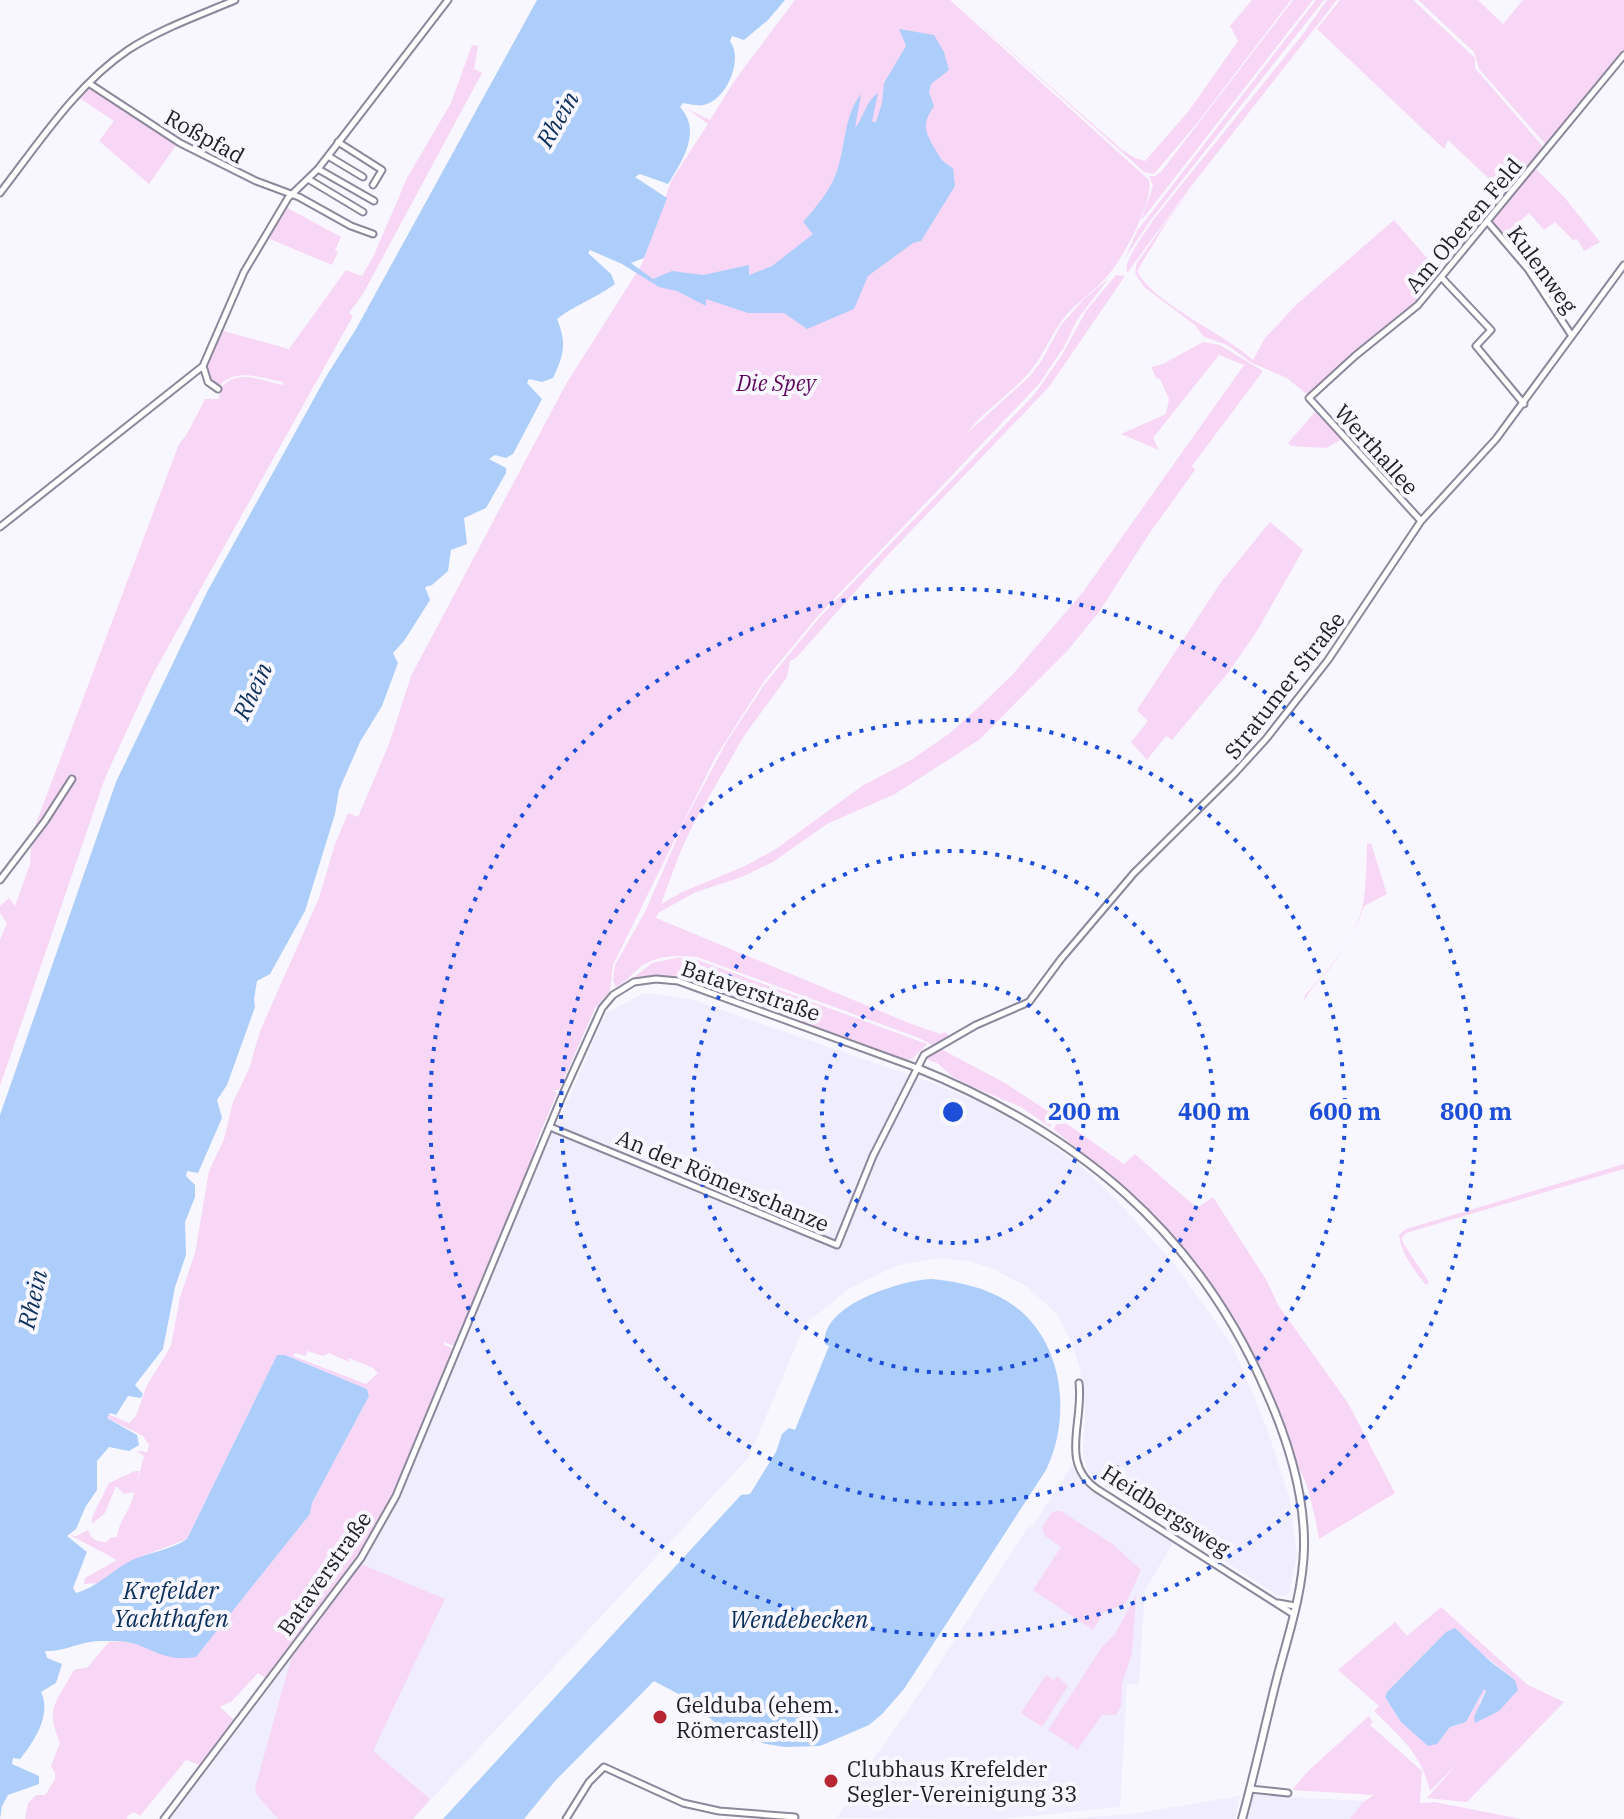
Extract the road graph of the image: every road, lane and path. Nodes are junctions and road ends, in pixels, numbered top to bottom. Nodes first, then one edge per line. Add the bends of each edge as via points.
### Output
1 (235, 0) edge
2 (448, 0) edge
3 (1624, 55) edge
4 (90, 84) junction
5 (338, 142) junction
6 (328, 156) junction
7 (318, 169) junction
8 (363, 177) dead end
9 (308, 179) junction
10 (373, 185) dead end
11 (0, 193) edge
12 (291, 194) junction
13 (374, 201) dead end
14 (363, 212) dead end
15 (1487, 221) junction
16 (373, 234) dead end
17 (1624, 265) edge
18 (1441, 277) junction
19 (1572, 336) junction
20 (203, 366) junction
21 (218, 389) dead end
22 (1309, 398) joint
23 (1524, 404) junction
24 (1421, 521) junction
25 (0, 527) edge
26 (72, 779) dead end
27 (0, 880) edge
28 (917, 1068) junction
29 (550, 1127) junction
30 (1079, 1383) dead end
31 (1294, 1610) junction
32 (1250, 1789) junction
33 (1288, 1793) dead end
34 (759, 1817) edge
35 (795, 1817) dead end
36 (164, 1819) edge
37 (566, 1819) edge
38 (1242, 1819) edge

1 - 4 street via 141,42
2 - 5 street
3 - 15 street, Am Oberen Feld
4 - 11 street
4 - 12 street, Roßpfad via 180,143
5 - 6 street
5 - 10 street via 382,170
6 - 7 street
6 - 8 street
7 - 9 street
7 - 13 street
9 - 12 street
9 - 14 street
12 - 16 street, Roßpfad
12 - 20 street via 244,272
15 - 18 street, Am Oberen Feld
15 - 19 street, Kulenweg via 1528,269
17 - 19 street, Stratumer Straße
18 - 22 street, Am Oberen Feld via 1409,314
18 - 23 street via 1491,330 1476,346
19 - 23 street, Stratumer Straße
20 - 21 street via 208,382
20 - 25 street
22 - 24 street, Werthallee
23 - 24 street, Stratumer Straße
24 - 28 street, Stratumer Straße via 1285,716 1134,873 1037,995 928,1052
26 - 27 street
28 - 29 street, Bataverstraße via 678,981 642,980 613,995 602,1008
28 - 29 street, An der Römerschanze via 837,1245
28 - 31 street, Bataverstraße via 1003,1107 1087,1160 1156,1223 1210,1290 1252,1359 1291,1459 1304,1531
29 - 36 street, Bataverstraße via 385,1517 361,1558
30 - 31 street, Heidbergsweg via 1075,1461 1083,1477 1270,1600
31 - 32 street
32 - 33 street
32 - 38 street
34 - 35 street
34 - 37 street via 683,1803 604,1767

